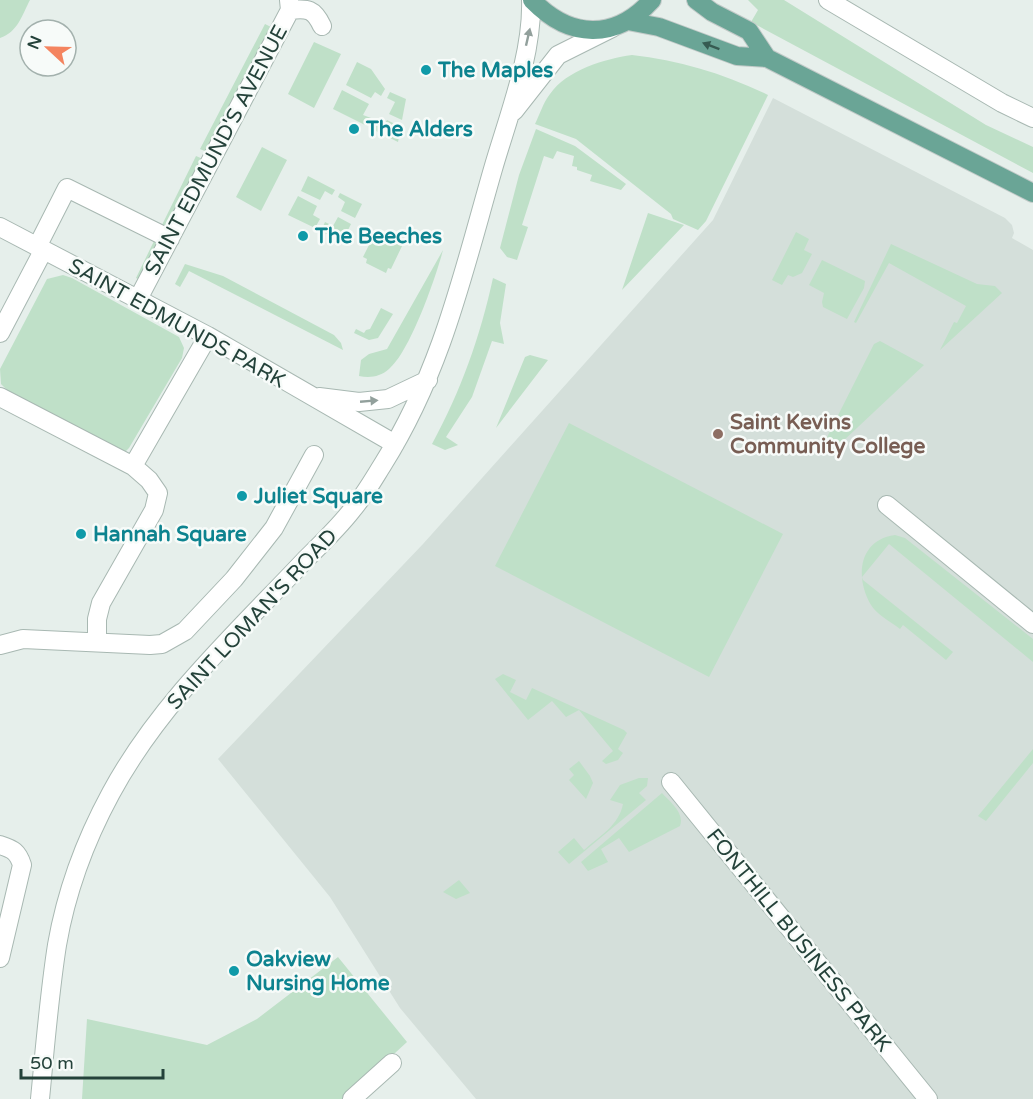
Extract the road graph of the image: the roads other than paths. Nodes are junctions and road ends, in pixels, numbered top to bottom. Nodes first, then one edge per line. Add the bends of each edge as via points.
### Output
1 (532, 0) edge
2 (652, 0) edge
3 (696, 0) edge
4 (828, 0) edge
5 (290, 5) edge
6 (620, 24) junction
7 (322, 26) dead end
8 (767, 58) junction
9 (511, 115) junction
10 (1033, 118) edge
11 (1033, 193) edge
12 (0, 227) edge
13 (170, 239) junction
14 (40, 249) junction
15 (138, 299) junction
16 (0, 333) edge
17 (208, 336) junction
18 (428, 380) junction
19 (0, 397) edge
20 (311, 397) junction
21 (395, 444) junction
22 (314, 455) dead end
23 (133, 466) junction
24 (887, 505) dead end
25 (1033, 624) edge
26 (97, 642) junction
27 (0, 645) edge
28 (671, 782) dead end
29 (0, 845) edge
30 (0, 958) edge
31 (392, 1063) dead end
32 (40, 1099) edge
33 (352, 1099) edge
34 (928, 1099) edge

1 - 6 main road via 546,14 568,26 592,30
9 -> 1 street, SAINT LOMAN'S ROAD via 532,22
2 - 6 main road
3 - 8 main road via 749,31
4 - 10 street
5 - 7 street via 317,15
5 - 13 street, SAINT EDMUND'S AVENUE
8 -> 6 main road via 737,56 659,27
6 - 9 street, SAINT LOMAN'S ROAD via 558,55
8 - 11 main road
9 - 18 street, SAINT LOMAN'S ROAD via 446,333
12 - 14 street, SAINT EDMUNDS PARK
13 - 14 street via 67,188
13 - 15 street, SAINT EDMUND'S AVENUE
14 - 15 street, SAINT EDMUNDS PARK
14 - 16 street, SAINT EDMUNDS PARK
15 - 17 street, SAINT EDMUNDS PARK
17 - 20 street, SAINT EDMUNDS PARK
17 - 23 street
20 -> 18 street, SAINT EDMUNDS PARK via 358,402 387,399
18 - 21 street, SAINT LOMAN'S ROAD
19 - 23 street
20 - 21 street, SAINT EDMUNDS PARK
21 - 32 street, SAINT LOMAN'S ROAD via 352,510 172,704 130,760 110,795 69,895 58,942
22 - 26 street via 274,528 234,579 185,631 162,644
23 - 26 street via 158,493 154,510 101,603
24 - 25 street
26 - 27 street via 23,639
28 - 34 street, FONTHILL BUSINESS PARK
29 - 30 street via 18,854 22,865
31 - 33 street

